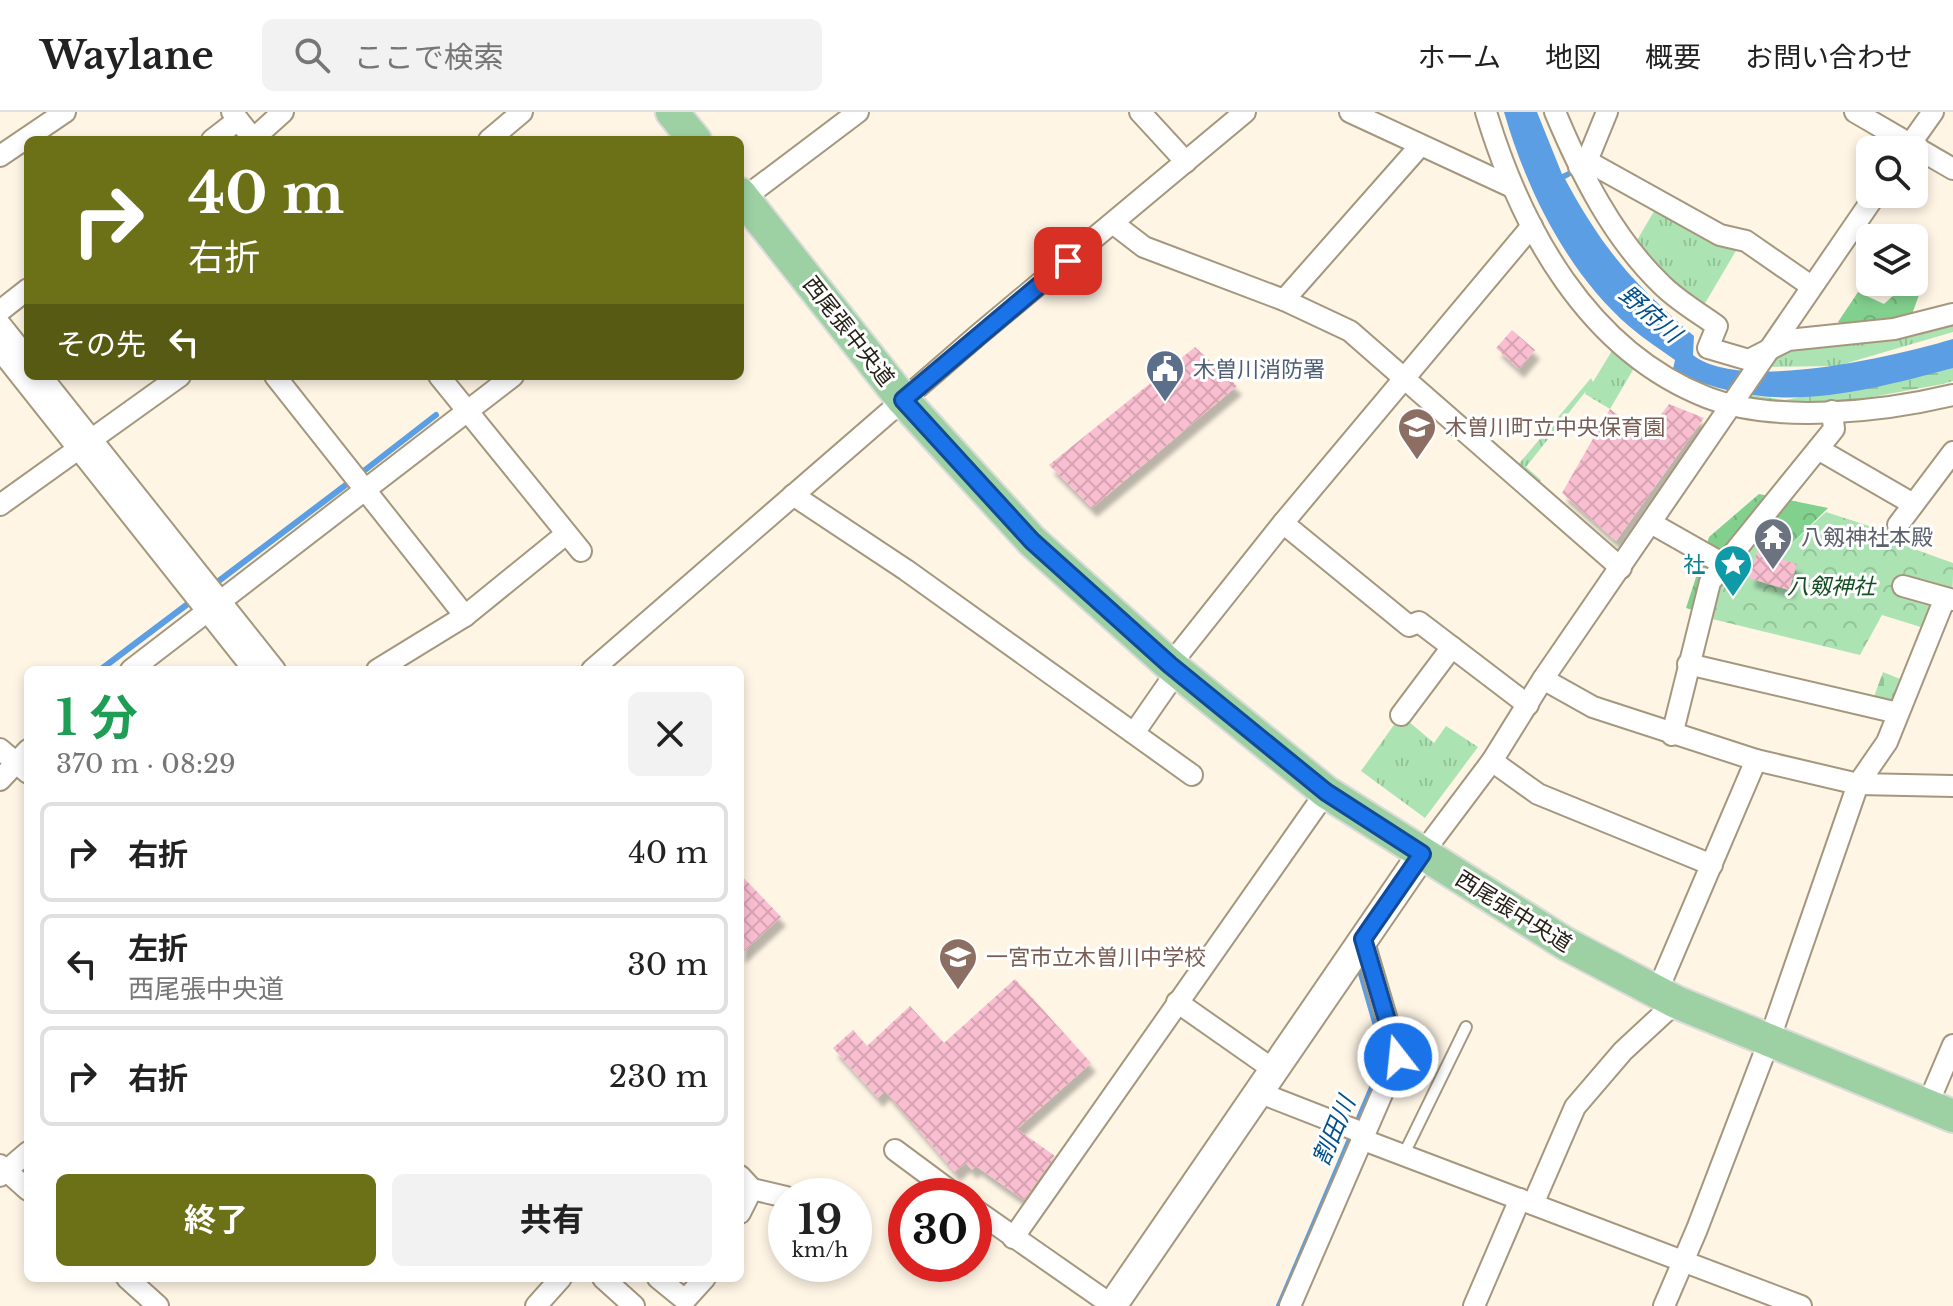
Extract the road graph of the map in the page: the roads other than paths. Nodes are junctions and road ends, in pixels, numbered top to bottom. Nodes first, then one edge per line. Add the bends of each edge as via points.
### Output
1 (65, 112) edge
2 (283, 112) edge
3 (522, 112) edge
4 (672, 112) edge
5 (858, 112) edge
6 (1140, 112) edge
7 (1245, 112) edge
8 (1350, 112) edge
9 (1486, 112) edge
10 (1555, 112) edge
11 (1607, 112) edge
12 (1855, 112) edge
13 (1933, 112) edge
14 (235, 116) edge
15 (30, 136) edge
16 (216, 136) edge
17 (251, 136) edge
18 (258, 136) edge
19 (494, 136) edge
20 (692, 136) edge
21 (1890, 136) edge
22 (1916, 136) edge
23 (24, 140) edge
24 (1419, 147) junction
25 (0, 156) edge
26 (1928, 157) edge
27 (1186, 162) junction
28 (1583, 164) junction
29 (1953, 169) edge
30 (1512, 187) junction
31 (744, 196) edge
32 (744, 202) edge
33 (1866, 208) edge
34 (1114, 224) junction
35 (1532, 226) junction
36 (1811, 286) junction
37 (24, 292) edge
38 (1284, 300) junction
39 (0, 311) edge
40 (1953, 314) edge
41 (0, 324) edge
42 (1769, 347) junction
43 (0, 350) edge
44 (24, 354) edge
45 (24, 376) edge
46 (1406, 377) junction
47 (27, 380) edge
48 (44, 380) edge
49 (174, 380) edge
50 (278, 380) edge
51 (442, 380) edge
52 (508, 380) edge
53 (1943, 397) edge
54 (903, 400) junction
55 (1735, 401) junction
56 (1832, 411) junction
57 (467, 412) junction
58 (1953, 416) edge
59 (86, 444) junction
60 (1818, 449) junction
61 (1953, 452) edge
62 (365, 491) junction
63 (793, 495) junction
64 (1913, 504) junction
65 (0, 505) edge
66 (1283, 523) junction
67 (1651, 523) junction
68 (1898, 525) dead end
69 (566, 534) junction
70 (581, 551) dead end
71 (1725, 565) junction
72 (1621, 568) junction
73 (1903, 586) dead end
74 (1949, 599) edge
75 (214, 607) junction
76 (465, 616) junction
77 (1452, 647) junction
78 (1688, 664) junction
79 (136, 666) edge
80 (251, 666) edge
81 (271, 666) edge
82 (384, 666) edge
83 (597, 666) edge
84 (1174, 668) junction
85 (1543, 679) junction
86 (1528, 705) junction
87 (1898, 713) junction
88 (1401, 715) dead end
89 (1134, 733) junction
90 (1672, 735) junction
91 (18, 758) edge
92 (1756, 760) junction
93 (1492, 761) junction
94 (1192, 775) dead end
95 (0, 780) edge
96 (1858, 784) junction
97 (1953, 786) edge
98 (1326, 792) junction
99 (1422, 854) junction
100 (1712, 865) junction
101 (1363, 939) junction
102 (1666, 997) junction
103 (1177, 1002) junction
104 (1466, 1027) dead end
105 (1769, 1041) junction
106 (1953, 1045) edge
107 (1266, 1081) junction
108 (1940, 1111) edge
109 (1358, 1132) junction
110 (895, 1150) dead end
111 (24, 1155) edge
112 (1403, 1156) junction
113 (2, 1171) edge
114 (933, 1178) edge
115 (746, 1183) edge
116 (24, 1187) edge
117 (768, 1191) edge
118 (1526, 1202) junction
119 (992, 1222) edge
120 (1013, 1238) junction
121 (1683, 1260) junction
122 (131, 1282) edge
123 (557, 1282) edge
124 (607, 1282) edge
125 (663, 1282) edge
126 (701, 1282) edge
127 (158, 1306) edge
128 (536, 1306) edge
129 (634, 1306) edge
130 (1112, 1306) edge
131 (1290, 1306) edge
132 (1474, 1306) edge
133 (1664, 1306) edge
134 (1801, 1306) edge

1 - 15 street
2 - 18 street
3 - 19 street
4 - 20 main road
5 - 31 street
6 - 27 street
7 - 27 street
8 - 24 street
9 - 30 street
10 - 28 street
11 - 28 street
12 - 21 street
13 - 22 street
14 - 16 street
14 - 17 street
23 - 25 street
24 - 30 street
24 - 38 street
26 - 29 street
27 - 34 street
28 - 36 street via 1720,235 1746,241
28 - 42 street via 1632,253 1664,287 1717,326 1708,348 1749,360
30 - 35 street
32 - 54 main road, 西尾張中央道
33 - 36 street
34 - 38 street via 1144,247
34 - 54 street
35 - 46 street
35 - 55 street via 1590,316 1633,355 1705,397
36 - 42 street
37 - 39 street
38 - 46 street via 1350,331
40 - 42 street via 1894,329 1788,340
41 - 44 street
42 - 55 street
43 - 45 street
46 - 66 street
46 - 72 street
47 - 59 street
48 - 59 street
49 - 59 street
50 - 62 street
51 - 57 street
52 - 57 street
53 - 56 street
53 - 58 street
54 - 63 street
54 - 84 main road, 西尾張中央道 via 1032,541
55 - 56 street
55 - 67 street
56 - 60 street via 1834,429
57 - 62 street
57 - 69 street
59 - 65 street
59 - 75 street
60 - 64 street
60 - 71 street
61 - 64 street
62 - 75 street
62 - 76 street
63 - 83 street
63 - 89 street
64 - 68 street
66 - 77 street via 1409,626 1419,622
66 - 84 street
67 - 71 street
67 - 72 street
69 - 70 street
69 - 76 street
71 - 78 street via 1710,582
72 - 85 street
73 - 74 street
74 - 87 street
75 - 79 street
75 - 80 street
75 - 81 street
76 - 82 street
77 - 86 street
77 - 88 street
78 - 87 street
78 - 90 street
84 - 89 street
84 - 98 main road, 西尾張中央道
85 - 86 street
85 - 90 street via 1593,707
86 - 93 street
87 - 96 street via 1887,742
89 - 94 street
90 - 92 street
91 - 95 street
92 - 96 street
92 - 100 street
93 - 99 street
93 - 100 street via 1538,794
96 - 97 street
96 - 105 street
98 - 99 main road, 西尾張中央道
98 - 103 street
99 - 101 street
99 - 102 main road, 西尾張中央道 via 1566,944
100 - 102 street
101 - 107 street
101 - 109 street via 1398,1057
102 - 105 main road, 西尾張中央道
102 - 118 street via 1575,1107
103 - 107 street
103 - 120 street
104 - 112 lane
105 - 108 main road, 西尾張中央道
105 - 121 street
106 - 108 street
107 - 109 street
107 - 130 street
109 - 112 street
109 - 131 street
110 - 114 street
111 - 113 street
112 - 118 street
113 - 116 street
115 - 117 street
118 - 121 street
118 - 132 street
119 - 120 street
120 - 130 street
121 - 133 street
121 - 134 street
122 - 127 street
123 - 128 street
124 - 129 street
125 - 126 street via 685,1300

